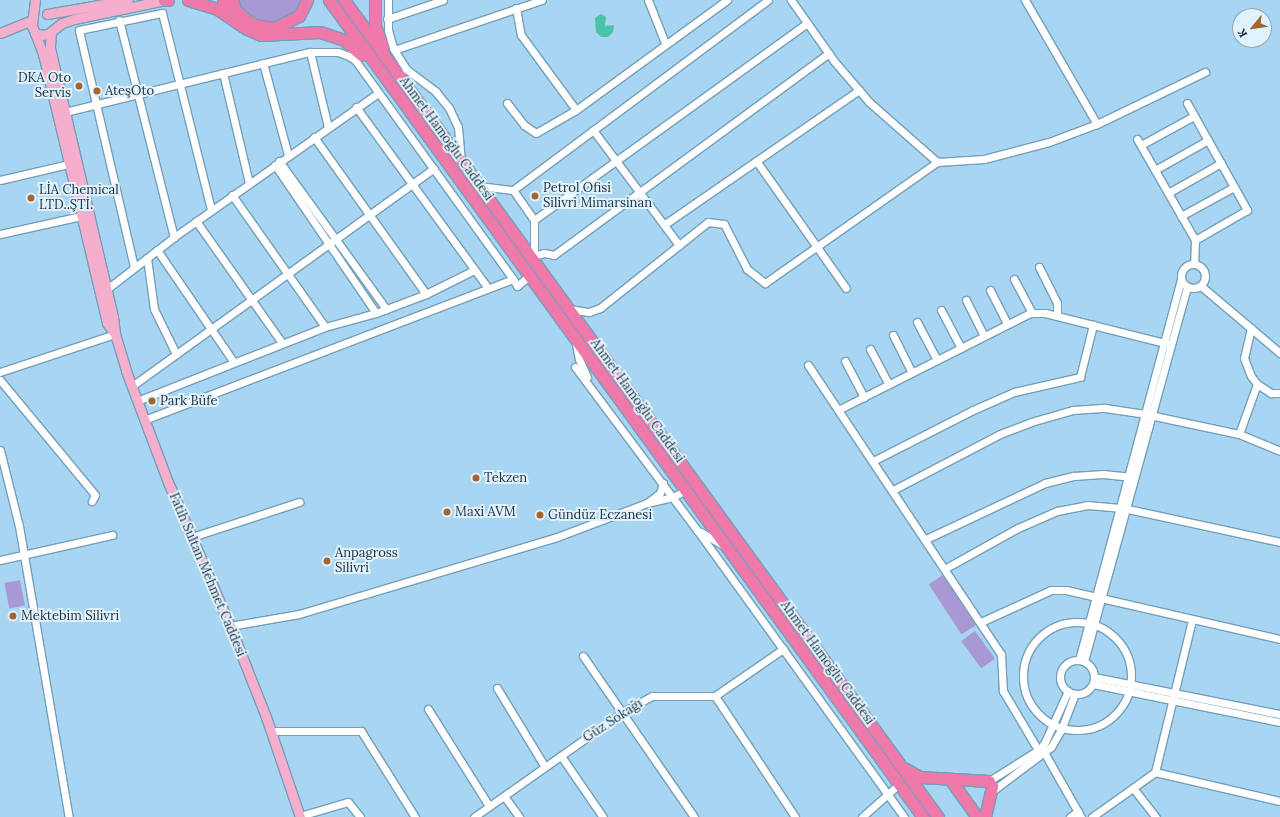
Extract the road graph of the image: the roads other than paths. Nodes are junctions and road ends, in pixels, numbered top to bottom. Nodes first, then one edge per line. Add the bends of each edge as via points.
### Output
1 (35, 0) edge
2 (39, 0) edge
3 (128, 0) edge
4 (164, 0) edge
5 (168, 0) edge
6 (188, 0) edge
7 (223, 0) edge
8 (232, 0) edge
9 (307, 0) edge
10 (328, 0) edge
11 (344, 0) edge
12 (375, 0) edge
13 (388, 0) edge
14 (443, 0) edge
15 (542, 0) edge
16 (648, 0) edge
17 (727, 0) edge
18 (768, 0) edge
19 (791, 0) edge
20 (1025, 0) edge
21 (516, 8) junction
22 (46, 14) junction
23 (33, 18) junction
24 (387, 18) junction
25 (119, 20) junction
26 (807, 23) junction
27 (240, 25) junction
28 (52, 31) junction
29 (35, 32) junction
30 (1, 33) edge
31 (665, 43) junction
32 (394, 50) junction
33 (310, 52) junction
34 (829, 54) junction
35 (263, 63) junction
36 (1205, 72) dead end
37 (223, 73) junction
38 (180, 83) junction
39 (388, 83) junction
40 (404, 84) junction
41 (859, 90) junction
42 (378, 92) junction
43 (138, 93) junction
44 (96, 103) junction
45 (507, 103) dead end
46 (1187, 103) dead end
47 (356, 107) junction
48 (576, 110) junction
49 (61, 113) junction
50 (1194, 116) junction
51 (1097, 124) junction
52 (328, 127) junction
53 (593, 130) junction
54 (314, 137) junction
55 (1208, 140) junction
56 (288, 155) junction
57 (616, 161) junction
58 (757, 162) junction
59 (937, 162) junction
60 (277, 163) junction
61 (461, 163) junction
62 (1221, 163) junction
63 (69, 164) junction
64 (434, 168) junction
65 (1155, 170) junction
66 (0, 180) edge
67 (249, 183) junction
68 (412, 184) junction
69 (479, 186) junction
70 (1234, 187) junction
71 (513, 190) junction
72 (639, 190) junction
73 (1168, 192) junction
74 (232, 196) junction
75 (211, 210) junction
76 (371, 214) junction
77 (84, 215) junction
78 (1181, 216) junction
79 (534, 220) junction
80 (196, 221) junction
81 (665, 224) junction
82 (0, 234) edge
83 (174, 237) junction
84 (337, 237) junction
85 (1195, 240) junction
86 (329, 243) junction
87 (679, 245) junction
88 (816, 247) junction
89 (157, 250) junction
90 (147, 258) junction
91 (534, 260) junction
92 (1194, 264) junction
93 (1038, 266) dead end
94 (134, 267) junction
95 (474, 270) junction
96 (287, 273) junction
97 (529, 276) junction
98 (512, 279) junction
99 (1014, 279) dead end
100 (1181, 280) junction
101 (1201, 286) junction
102 (488, 288) junction
103 (846, 288) dead end
104 (1187, 288) junction
105 (103, 290) junction
106 (990, 290) dead end
107 (426, 294) junction
108 (252, 299) junction
109 (966, 300) dead end
110 (386, 309) junction
111 (569, 309) junction
112 (940, 310) dead end
113 (376, 313) junction
114 (1032, 313) junction
115 (1057, 316) junction
116 (917, 322) dead end
117 (1007, 324) junction
118 (1093, 325) junction
119 (325, 326) junction
120 (1251, 328) junction
121 (210, 329) junction
122 (115, 334) junction
123 (893, 335) dead end
124 (984, 336) junction
125 (576, 340) junction
126 (282, 343) junction
127 (1168, 344) junction
128 (870, 348) dead end
129 (960, 348) junction
130 (1280, 353) edge
131 (176, 354) junction
132 (937, 360) junction
133 (845, 361) dead end
134 (233, 362) junction
135 (808, 365) dead end
136 (575, 367) dead end
137 (0, 371) edge
138 (912, 373) junction
139 (0, 380) edge
140 (889, 384) junction
141 (1257, 384) junction
142 (132, 386) junction
143 (1280, 393) edge
144 (864, 397) junction
145 (601, 399) junction
146 (137, 401) junction
147 (838, 410) junction
148 (1149, 415) junction
149 (144, 420) junction
150 (1239, 434) junction
151 (0, 450) edge
152 (1280, 451) edge
153 (873, 461) junction
154 (1128, 476) junction
155 (1136, 478) junction
156 (663, 483) junction
157 (684, 490) junction
158 (893, 490) junction
159 (674, 498) junction
160 (92, 501) dead end
161 (299, 502) dead end
162 (646, 503) junction
163 (1120, 508) junction
164 (1128, 509) junction
165 (697, 530) junction
166 (112, 535) dead end
167 (192, 537) junction
168 (926, 539) junction
169 (1280, 542) edge
170 (725, 546) junction
171 (23, 555) junction
172 (0, 560) edge
173 (946, 568) junction
174 (1099, 597) junction
175 (1192, 620) junction
176 (981, 622) junction
177 (1092, 624) junction
178 (230, 626) junction
179 (1280, 639) edge
180 (783, 648) junction
181 (583, 656) dead end
182 (1082, 661) junction
183 (1094, 680) junction
184 (1130, 684) junction
185 (496, 688) dead end
186 (1128, 692) junction
187 (1071, 693) junction
188 (715, 696) junction
189 (1175, 697) junction
190 (428, 709) dead end
191 (623, 712) junction
192 (1280, 714) edge
193 (1280, 722) edge
194 (1054, 725) junction
195 (1062, 729) junction
196 (271, 731) junction
197 (1038, 750) junction
198 (1045, 754) junction
199 (560, 756) junction
200 (893, 756) junction
201 (546, 766) junction
202 (1155, 772) junction
203 (950, 779) junction
204 (899, 784) junction
205 (991, 784) junction
206 (1133, 788) junction
207 (888, 794) junction
208 (504, 796) junction
209 (1280, 801) edge
210 (489, 806) junction
211 (1080, 814) edge
212 (69, 817) edge
213 (300, 817) edge
214 (360, 817) edge
215 (415, 817) edge
216 (474, 817) edge
217 (519, 817) edge
218 (603, 817) edge
219 (694, 817) edge
220 (795, 817) edge
221 (862, 817) edge
222 (904, 817) edge
223 (923, 817) edge
224 (938, 817) edge
225 (977, 817) edge
226 (985, 817) edge
227 (1070, 817) edge
228 (1092, 817) edge
229 (1156, 817) edge

1 - 23 main road
2 - 22 main road
3 - 22 main road
4 - 5 highway
4 - 28 main road via 74,19
6 - 27 highway via 216,9
7 - 27 highway
8 - 9 highway via 236,11 248,21 258,26 274,28 299,16
10 - 39 highway, Ahmet Hamoğlu Caddesi
11 - 40 highway, Ahmet Hamoğlu Caddesi
12 - 40 highway via 374,18 378,38
13 - 24 street
14 - 24 street
15 - 21 street
16 - 31 street
17 - 31 street
18 - 53 street via 682,67
19 - 26 street
20 - 51 street
21 - 32 street
21 - 48 street via 521,35
22 - 23 main road
22 - 28 main road via 53,21
23 - 29 main road
23 - 30 main road
24 - 32 street
25 - 38 street via 162,13
25 - 43 street
25 - 44 street via 79,30
26 - 34 street
26 - 57 street
27 - 39 highway via 261,35 313,32 338,37 352,46
28 - 29 main road via 42,35
28 - 49 main road, Fatih Sultan Mehmet Caddesi via 50,48
29 - 30 main road
29 - 49 main road, Fatih Sultan Mehmet Caddesi
31 - 48 street
32 - 61 street via 406,69 436,92 450,108 460,136
33 - 35 street
33 - 42 street via 338,52 349,56 355,60
33 - 52 street
34 - 41 street
34 - 72 street
35 - 37 street
35 - 56 street
36 - 51 street
37 - 38 street
37 - 67 street
38 - 43 street
38 - 75 street
39 - 97 highway, Ahmet Hamoğlu Caddesi
40 - 61 highway, Ahmet Hamoğlu Caddesi
41 - 58 street
41 - 59 street
42 - 47 street
42 - 64 street
43 - 44 street
43 - 83 street
44 - 49 street
44 - 94 street
45 - 48 street via 524,125 536,133
46 - 50 street
47 - 52 street
47 - 68 street
49 - 63 main road, Fatih Sultan Mehmet Caddesi
49 - 77 main road, Fatih Sultan Mehmet Caddesi
50 - 55 street
50 - 65 street via 1139,142
51 - 59 street via 1050,142 984,159
52 - 54 street
53 - 57 street
53 - 71 street
54 - 56 street
54 - 76 street
55 - 62 street
55 - 65 street
56 - 60 street
57 - 72 street
57 - 79 street
58 - 81 street
58 - 88 street
59 - 88 street
60 - 67 street
60 - 84 street
60 - 86 street
61 - 69 highway, Ahmet Hamoğlu Caddesi
62 - 70 street
62 - 73 street
63 - 66 street
63 - 77 main road, Fatih Sultan Mehmet Caddesi
64 - 68 street
64 - 98 street
65 - 73 street
67 - 74 street
68 - 76 street
68 - 95 street
69 - 71 street
69 - 91 highway, Ahmet Hamoğlu Caddesi
70 - 78 street
70 - 85 street via 1247,210
71 - 79 street
72 - 81 street
72 - 91 street via 554,255 544,252
73 - 78 street
74 - 75 street
74 - 96 street
75 - 80 street
76 - 84 street
76 - 107 street
77 - 82 street
77 - 105 main road, Fatih Sultan Mehmet Caddesi
78 - 85 street
79 - 91 street
80 - 83 street
80 - 108 street
81 - 87 street
83 - 89 street
84 - 86 street
84 - 110 street
85 - 92 street
86 - 96 street
86 - 113 street
87 - 88 street via 708,222 724,224 747,269 765,283
87 - 111 street via 600,308 589,312
88 - 103 street
89 - 90 street
89 - 121 street
90 - 94 street
90 - 131 street via 154,309
91 - 111 highway, Ahmet Hamoğlu Caddesi
92 - 100 street via 1185,266
92 - 101 street via 1204,272
93 - 115 street via 1057,303
94 - 105 street
95 - 102 street
95 - 107 street
96 - 108 street
96 - 119 street
97 - 98 street via 517,286
97 - 125 highway, Ahmet Hamoğlu Caddesi
98 - 102 street
99 - 114 street
100 - 104 street
100 - 127 street
101 - 104 street
101 - 120 street
102 - 149 street
104 - 127 street
105 - 122 main road, Fatih Sultan Mehmet Caddesi
106 - 117 street
107 - 110 street
108 - 121 street
108 - 126 street
109 - 124 street
110 - 113 street
111 - 200 highway, Ahmet Hamoğlu Caddesi
112 - 129 street
113 - 119 street
114 - 115 street
114 - 117 street
115 - 118 street
116 - 132 street
117 - 124 street
118 - 127 street
118 - 153 street via 1080,377 1014,392
119 - 126 street
120 - 130 street
120 - 141 street via 1244,358
121 - 131 street
121 - 134 street
122 - 137 street
122 - 142 main road, Fatih Sultan Mehmet Caddesi
123 - 138 street
124 - 129 street
125 - 145 street via 585,372
125 - 157 highway, Ahmet Hamoğlu Caddesi
126 - 134 street
127 - 148 street
128 - 140 street
129 - 132 street
131 - 142 street
132 - 138 street
133 - 144 street
134 - 146 street
135 - 147 street
136 - 145 street
138 - 140 street
139 - 160 street via 95,495
140 - 144 street
141 - 143 street via 1271,393
141 - 150 street
142 - 146 main road, Fatih Sultan Mehmet Caddesi
144 - 147 street
145 - 156 street
146 - 149 main road, Fatih Sultan Mehmet Caddesi
147 - 153 street
148 - 150 street
148 - 154 street
148 - 155 street
148 - 158 street via 1099,408 1073,410 1031,422 1000,434
149 - 167 main road, Fatih Sultan Mehmet Caddesi
150 - 152 street
151 - 171 street
153 - 158 street
154 - 155 street
154 - 163 street
154 - 168 street via 1074,476 1045,483
155 - 164 street
156 - 159 street
156 - 162 street via 660,493
157 - 159 street
157 - 170 highway, Ahmet Hamoğlu Caddesi
158 - 168 street
159 - 162 street
159 - 165 street
161 - 167 street
162 - 178 street via 557,537 299,614
163 - 164 street
163 - 173 street via 1087,505 1057,511 1018,528
163 - 174 street
164 - 169 street
164 - 174 street
165 - 170 street
165 - 180 street
166 - 171 street
167 - 178 main road, Fatih Sultan Mehmet Caddesi
168 - 173 street
170 - 204 highway, Ahmet Hamoğlu Caddesi
171 - 172 street
171 - 212 street
173 - 176 street
174 - 175 street
174 - 176 street via 1066,590 1051,590
174 - 177 street
175 - 179 street
175 - 189 street
176 - 197 street via 1001,654 1003,691
177 - 182 street
177 - 184 street via 1110,632 1125,650 1130,663
177 - 194 street via 1065,623 1052,628 1041,636 1027,657 1023,673 1027,696 1036,712
178 - 196 main road, Fatih Sultan Mehmet Caddesi
180 - 188 street
180 - 207 street
181 - 191 street
182 - 183 street via 1093,669
182 - 187 street via 1068,662 1061,671 1061,682
183 - 184 street
183 - 186 street
183 - 187 street via 1086,692
184 - 186 street
184 - 189 street
185 - 201 street
186 - 189 street
186 - 195 street via 1122,707 1107,722 1082,730
187 - 194 street
187 - 195 street
188 - 191 street, Güz Sokağı via 652,696
188 - 220 street
189 - 192 street
189 - 193 street
189 - 202 street
190 - 210 street
191 - 199 street, Güz Sokağı
191 - 219 street
194 - 195 street
194 - 197 street
195 - 198 street
196 - 213 main road, Fatih Sultan Mehmet Caddesi
196 - 215 street via 361,731
197 - 205 street
198 - 205 street via 995,789
198 - 211 street
199 - 201 street, Güz Sokağı
199 - 218 street
200 - 203 highway via 907,771 920,777
200 - 224 highway, Ahmet Hamoğlu Caddesi
201 - 208 street, Güz Sokağı
202 - 206 street
202 - 209 street
203 - 205 highway
203 - 225 highway
204 - 207 street
204 - 223 highway, Ahmet Hamoğlu Caddesi
205 - 226 highway
206 - 228 street
206 - 229 street
207 - 221 street
207 - 222 street
208 - 210 street, Güz Sokağı
208 - 217 street
210 - 216 street, Güz Sokağı
211 - 227 street
213 - 214 street via 348,802

